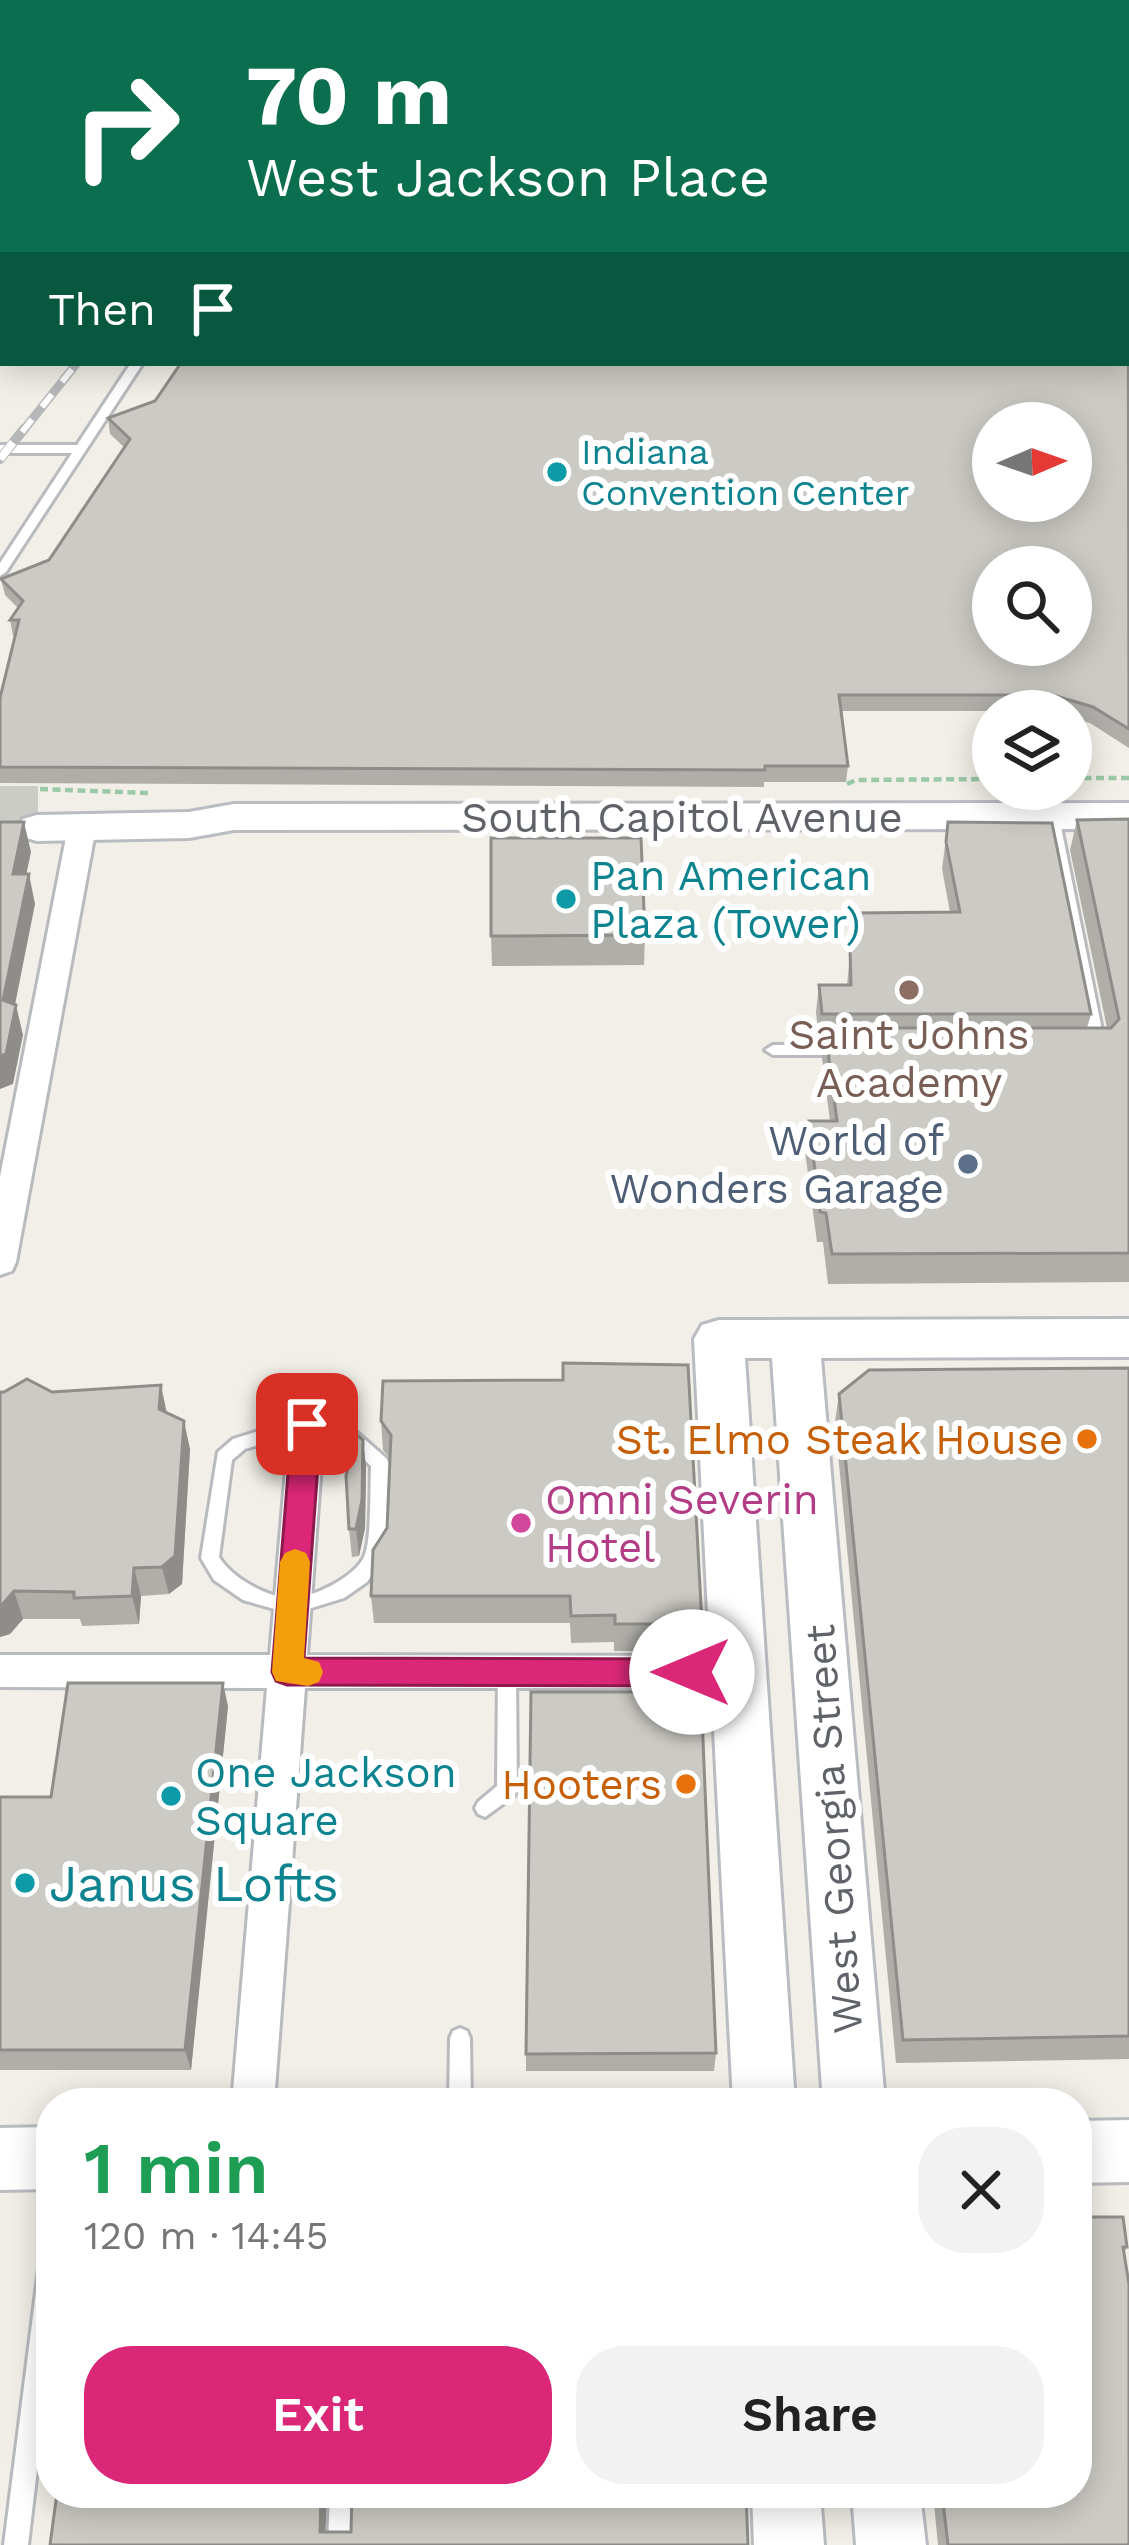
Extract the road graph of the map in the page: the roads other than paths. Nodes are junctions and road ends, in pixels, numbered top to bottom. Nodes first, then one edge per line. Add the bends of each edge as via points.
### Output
1 (135, 366) edge
2 (0, 449) edge
3 (81, 449) junction
4 (0, 572) edge
5 (1129, 816) edge
6 (234, 817) junction
7 (1052, 817) junction
8 (82, 827) junction
9 (773, 1050) dead end
10 (863, 1050) edge
11 (1075, 1050) edge
12 (0, 1262) edge
13 (1129, 1338) edge
14 (795, 1339) junction
15 (307, 1424) junction
16 (292, 1606) junction
17 (0, 1671) edge
18 (287, 1672) junction
19 (507, 1672) junction
20 (739, 1672) junction
21 (485, 1808) dead end
22 (460, 2038) dead end
23 (254, 2088) edge
24 (460, 2088) edge
25 (763, 2088) edge
26 (853, 2088) edge
27 (1129, 2151) edge
28 (1092, 2152) edge
29 (36, 2158) edge
30 (0, 2159) edge
31 (36, 2382) edge
32 (341, 2508) edge
33 (787, 2508) edge
34 (887, 2508) edge
35 (16, 2545) edge
36 (340, 2545) edge
37 (789, 2545) edge
38 (891, 2545) edge

1 - 3 lane
2 - 3 lane
3 - 4 lane
5 - 7 main road, South Capitol Avenue
6 - 7 main road, South Capitol Avenue
6 - 8 main road, South Capitol Avenue
6 - 8 main road, South Capitol Avenue via 190,809 40,817
7 - 11 lane via 1099,1050
8 - 12 street
9 - 10 lane
13 - 14 main road
14 - 20 main road, West Georgia Street via 719,1340
14 - 26 main road, West Georgia Street
15 - 16 street
15 - 16 lane via 348,1435 380,1463 376,1556 352,1584
15 - 16 lane via 238,1444 224,1457 210,1558 249,1594
16 - 18 street
17 - 18 street
18 - 19 street
18 - 23 street
19 - 20 street
19 - 21 lane via 507,1790
20 - 25 main road, West Georgia Street
22 - 24 lane
27 - 28 main road
29 - 30 main road
31 - 35 lane
32 - 36 lane
33 - 37 main road
34 - 38 main road

